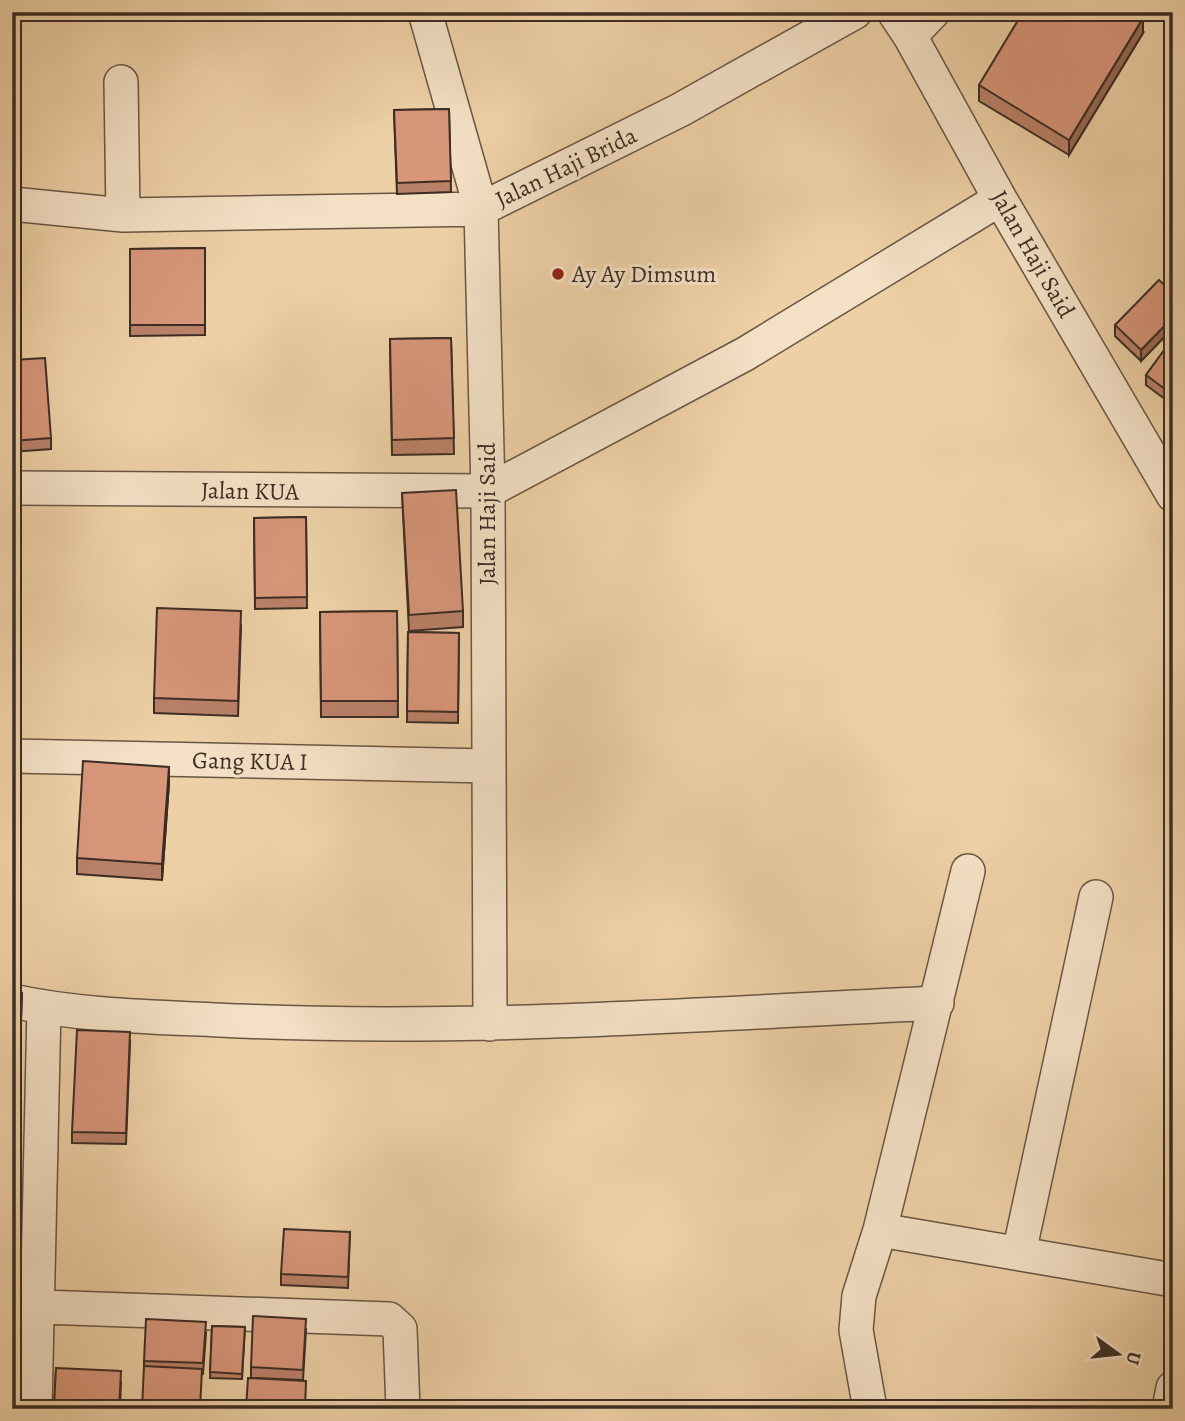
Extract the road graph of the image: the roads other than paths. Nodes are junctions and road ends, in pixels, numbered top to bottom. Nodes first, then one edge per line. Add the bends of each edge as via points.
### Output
1 (425, 12) edge
2 (855, 12) edge
3 (933, 12) edge
4 (902, 24) edge
5 (121, 82) dead end
6 (1000, 199) junction
7 (12, 204) edge
8 (481, 209) junction
9 (123, 215) junction
10 (12, 488) edge
11 (488, 491) junction
12 (1173, 495) edge
13 (12, 756) edge
14 (489, 766) junction
15 (968, 871) dead end
16 (1096, 897) dead end
17 (937, 1003) junction
18 (28, 1005) edge
19 (490, 1024) junction
20 (880, 1230) junction
21 (1019, 1253) junction
22 (1173, 1280) edge
23 (25, 1307) edge
24 (1173, 1388) edge
25 (35, 1409) edge
26 (403, 1409) edge
27 (870, 1409) edge
28 (1169, 1409) edge

1 - 8 street, Jalan Haji Said
2 - 8 street, Jalan Haji Brida via 680,110
3 - 4 street
4 - 6 street, Jalan Haji Said
5 - 9 street
6 - 11 street via 745,354
6 - 12 street, Jalan Haji Said
7 - 9 street, Jalan Haji Brida
8 - 9 street, Jalan Haji Brida
8 - 11 street, Jalan Haji Said
10 - 11 street, Jalan KUA
11 - 14 street, Jalan Haji Said
13 - 14 street, Gang KUA I
14 - 19 street, Jalan Haji Said
15 - 17 street
16 - 21 street
17 - 19 street
17 - 20 street
18 - 19 street via 284,1023
18 - 23 street
20 - 21 street
20 - 27 street via 859,1296 856,1331
21 - 22 street
23 - 25 street
23 - 26 street via 389,1319 400,1329
24 - 28 street

